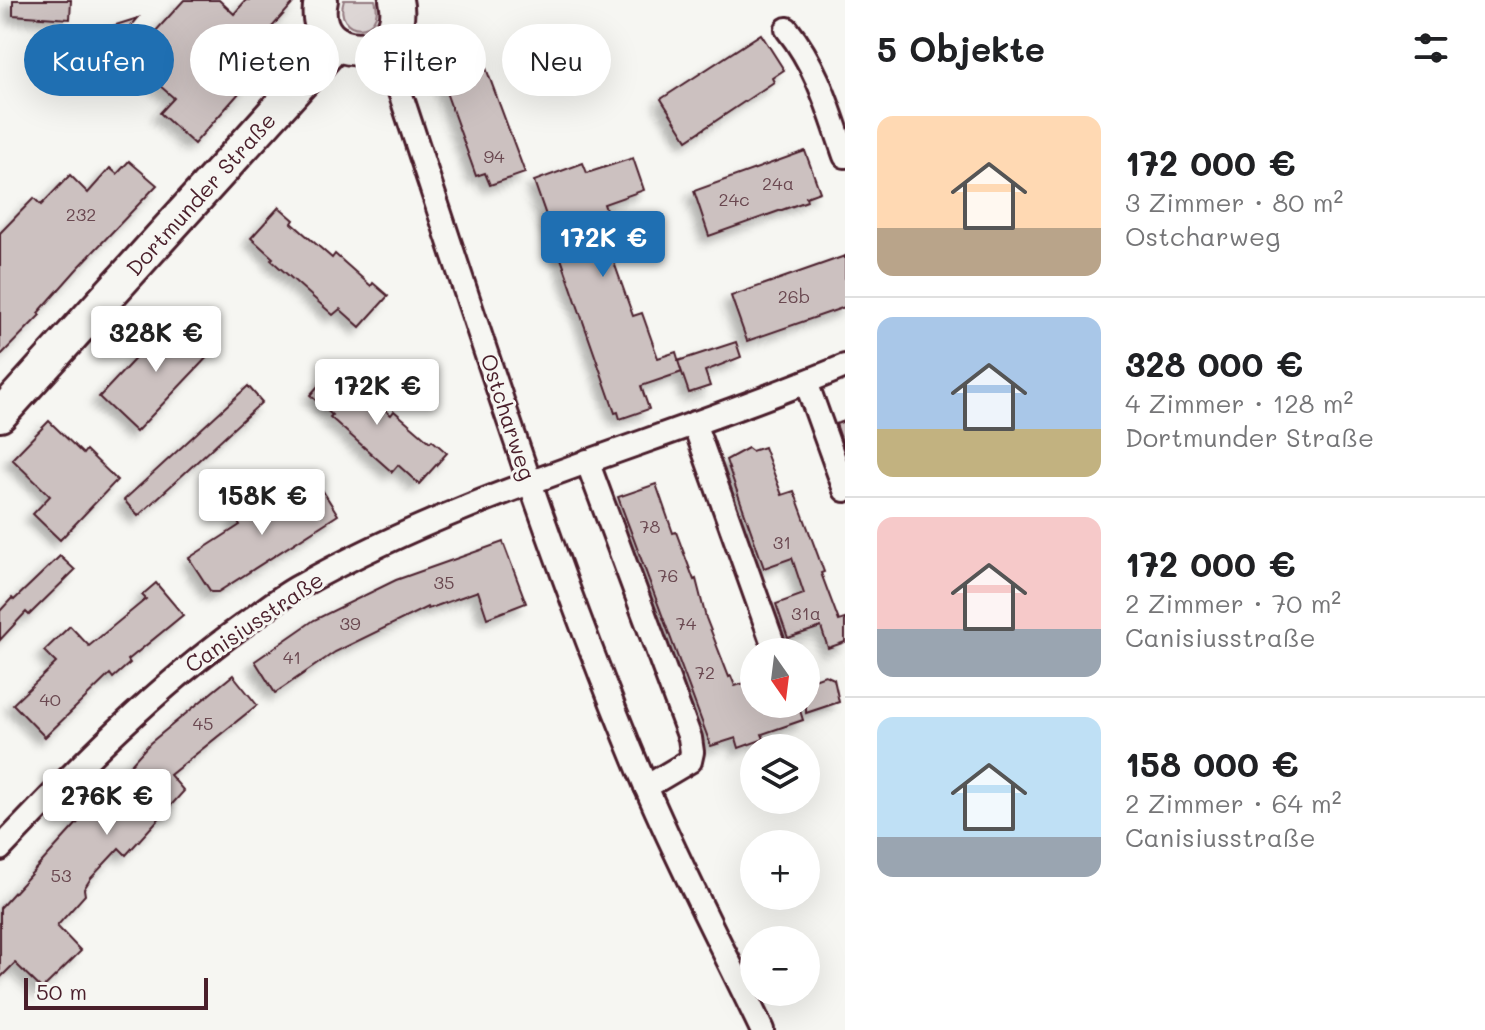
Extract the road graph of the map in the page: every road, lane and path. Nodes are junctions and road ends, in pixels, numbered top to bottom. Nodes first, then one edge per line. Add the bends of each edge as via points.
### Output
1 (321, 0) edge
2 (396, 0) edge
3 (322, 24) edge
4 (395, 24) edge
5 (787, 29) dead end
6 (289, 96) edge
7 (401, 96) edge
8 (845, 156) edge
9 (845, 366) edge
10 (806, 382) junction
11 (0, 415) edge
12 (694, 423) junction
13 (587, 461) junction
14 (529, 483) junction
15 (845, 490) edge
16 (771, 638) edge
17 (646, 787) junction
18 (0, 849) edge
19 (762, 1030) edge

1 - 3 main road
2 - 4 main road
5 - 8 street via 815,71
6 - 11 main road, Dortmunder Straße
7 - 14 street, Ostcharweg
9 - 10 street, Canisiusstraße
10 - 12 street, Canisiusstraße
10 - 15 street
12 - 13 street, Canisiusstraße
12 - 16 street
13 - 14 street, Canisiusstraße
13 - 17 street via 690,738 690,761
14 - 17 street, Ostcharweg
14 - 18 street, Canisiusstraße via 407,531 297,587 193,661 91,753
17 - 19 street, Ostcharweg

